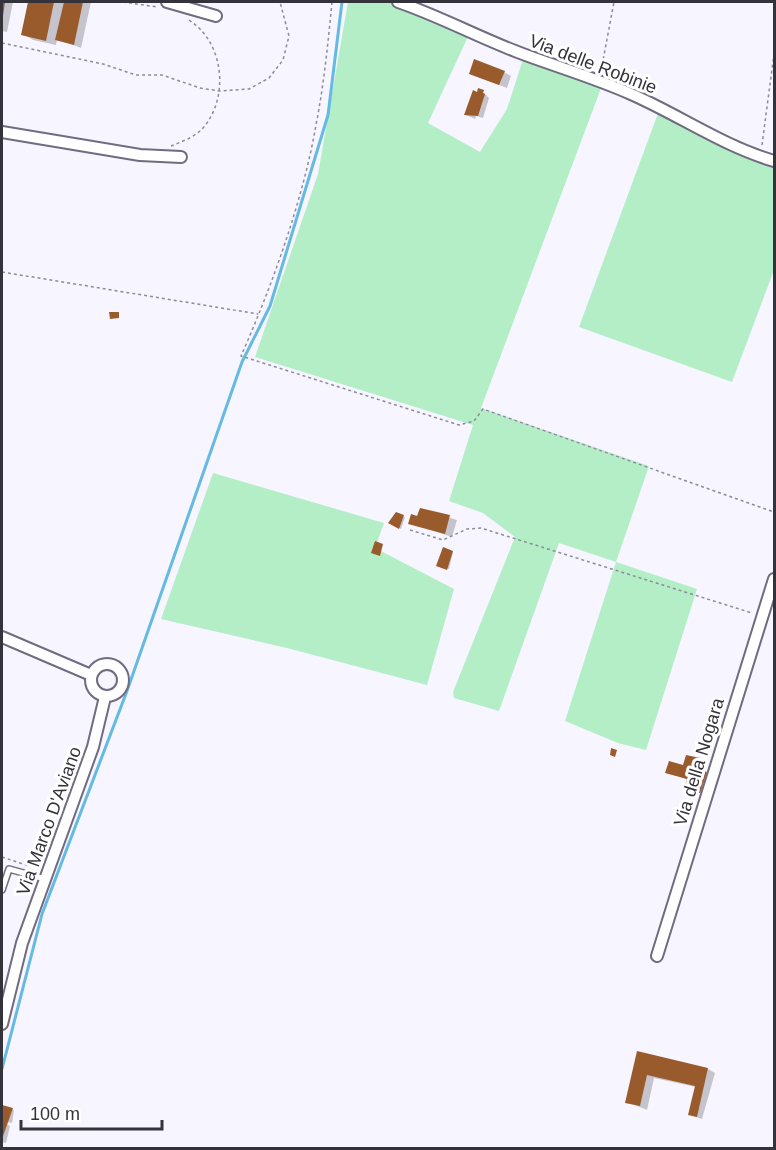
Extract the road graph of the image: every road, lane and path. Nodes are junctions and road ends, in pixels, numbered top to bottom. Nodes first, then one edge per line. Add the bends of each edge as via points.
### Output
1 (123, 2) edge
2 (280, 2) edge
3 (332, 2) edge
4 (398, 2) edge
5 (614, 2) edge
6 (164, 5) edge
7 (182, 16) dead end
8 (216, 16) dead end
9 (2, 43) edge
10 (774, 54) edge
11 (600, 81) junction
12 (219, 91) junction
13 (2, 132) edge
14 (164, 148) dead end
15 (181, 157) dead end
16 (760, 157) junction
17 (774, 161) edge
18 (2, 272) edge
19 (260, 314) junction
20 (774, 512) edge
21 (410, 530) dead end
22 (774, 579) edge
23 (763, 616) junction
24 (2, 638) edge
25 (91, 675) junction
26 (105, 696) junction
27 (2, 857) edge
28 (29, 866) dead end
29 (45, 879) junction
30 (2, 890) edge
31 (657, 956) dead end
32 (2, 1024) edge

1 - 6 path
2 - 12 path via 289,36 283,60 269,78 249,89
3 - 19 path via 316,126 300,192
4 - 11 street, Via delle Robinie via 430,12 516,52
5 - 11 path
6 - 8 street
7 - 12 path via 202,31 213,46 220,66
9 - 12 path via 103,64 136,75 162,75
10 - 16 path
11 - 16 street, Via delle Robinie
12 - 14 path via 214,112 202,130
13 - 15 street via 140,155
16 - 17 street, Via delle Robinie
18 - 19 path
19 - 20 path via 241,356 459,425 474,421 483,409
21 - 23 path via 443,540 467,529 481,528
22 - 23 street, Via della Nogara
23 - 31 street, Via della Nogara
24 - 25 street
25 - 26 street via 94,690
25 - 26 street via 97,667 108,664 122,672 121,689 113,696
26 - 29 street, Via Marco D'Aviano via 93,747
27 - 28 path
29 - 30 lane via 9,869
29 - 32 street, Via Marco D'Aviano via 22,943

